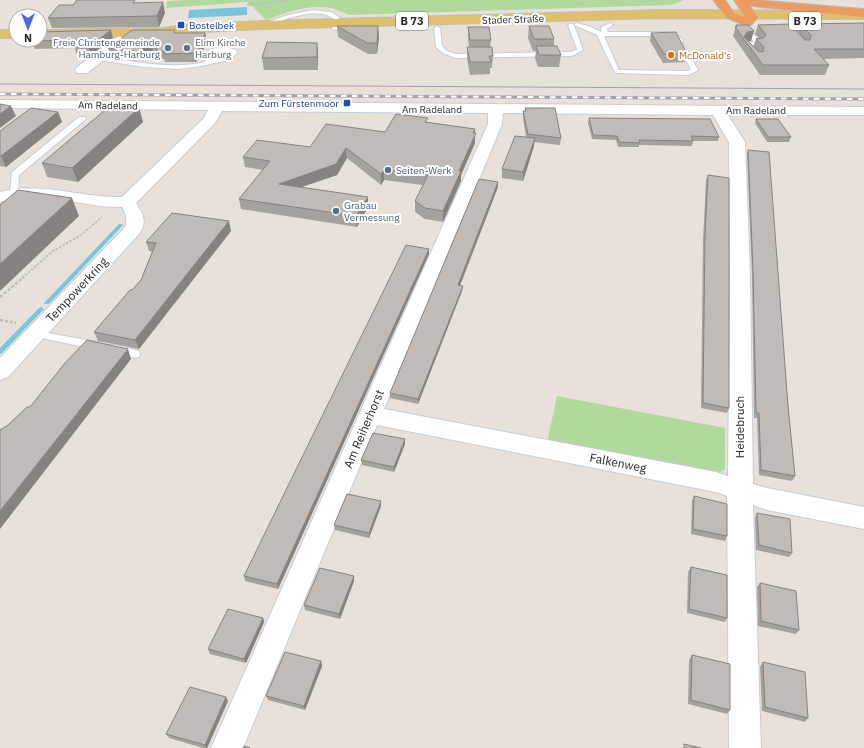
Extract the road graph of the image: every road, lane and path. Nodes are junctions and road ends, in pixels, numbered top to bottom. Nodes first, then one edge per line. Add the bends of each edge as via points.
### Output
1 (292, 0) edge
2 (719, 0) edge
3 (740, 0) edge
4 (744, 0) edge
5 (246, 5) dead end
6 (728, 13) junction
7 (864, 14) edge
8 (749, 18) junction
9 (864, 20) edge
10 (574, 25) junction
11 (336, 26) junction
12 (437, 28) junction
13 (606, 31) junction
14 (132, 32) junction
15 (163, 32) junction
16 (48, 34) edge
17 (763, 40) edge
18 (754, 54) edge
19 (98, 58) junction
20 (208, 63) dead end
21 (82, 70) dead end
22 (0, 104) edge
23 (38, 104) junction
24 (217, 107) junction
25 (495, 110) junction
26 (718, 110) junction
27 (864, 111) edge
28 (28, 116) edge
29 (82, 119) dead end
30 (7, 195) edge
31 (127, 202) junction
32 (105, 214) dead end
33 (0, 297) edge
34 (0, 320) edge
35 (16, 323) dead end
36 (36, 334) junction
37 (136, 354) dead end
38 (0, 372) edge
39 (370, 415) junction
40 (740, 489) junction
41 (864, 518) edge
42 (227, 748) edge
43 (745, 748) edge

1 - 5 path
2 - 6 highway
3 - 8 highway
4 - 7 highway via 764,5
6 - 8 highway via 736,19
6 - 11 main road, Stader Straße / B 73
7 - 8 main road, Stader Straße / B 73
8 - 9 main road, Stader Straße / B 73
8 - 13 main road, Stader Straße / B 73
8 - 17 lane
8 - 18 lane via 746,28 759,44 745,44
10 - 12 main road, Stader Straße / B 73
10 - 12 lane via 580,50 572,54 455,56 439,47
10 - 13 main road, Stader Straße / B 73
11 - 12 main road, Stader Straße / B 73
11 - 15 main road, Stader Straße / B 73 via 262,26
11 - 15 main road, Stader Straße / B 73 via 181,34
13 - 13 lane via 617,72 689,73 695,70 679,43 680,40 675,36
14 - 15 main road, Stader Straße / B 73
14 - 16 main road, Stader Straße / B 73
14 - 19 street
19 - 20 lane via 162,66
19 - 21 street
22 - 23 street, Am Radeland
23 - 24 street, Am Radeland
23 - 28 street
24 - 25 street, Am Radeland
24 - 31 street via 210,120
25 - 26 street, Am Radeland
25 - 39 street, Am Reiherhorst via 495,124
26 - 27 street, Am Radeland
26 - 40 street, Heidebruch via 737,142
29 - 30 lane via 15,174
30 - 31 street via 36,192 99,202
31 - 36 street, Tempowerkring via 136,218 133,230
32 - 33 path via 82,235 53,251
34 - 35 path
36 - 37 lane
36 - 38 street, Tempowerkring
39 - 40 street, Falkenweg via 716,482
39 - 42 street, Am Reiherhorst
40 - 41 street, Falkenweg via 767,499
40 - 43 street, Heidebruch

